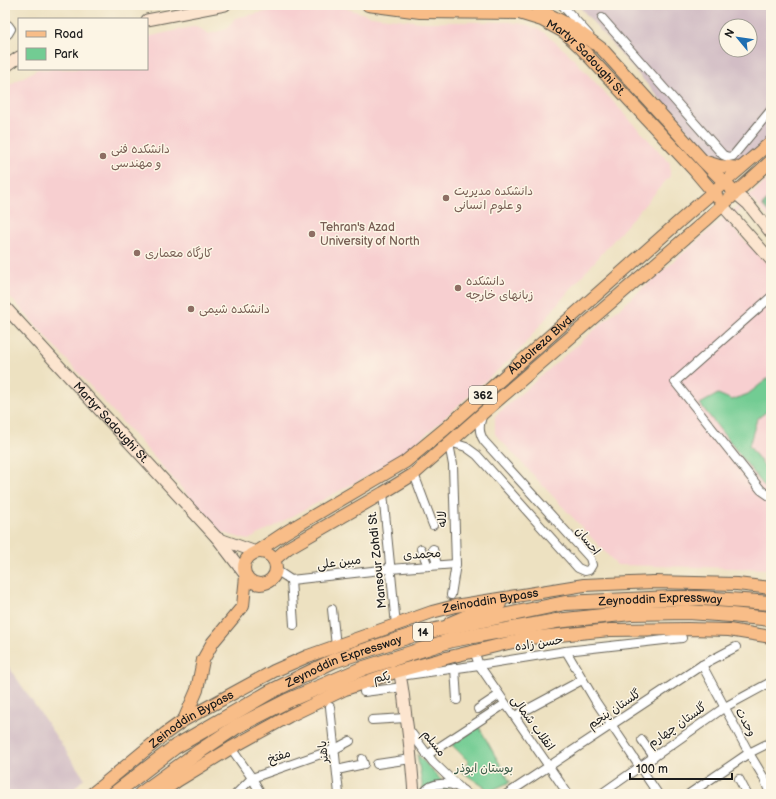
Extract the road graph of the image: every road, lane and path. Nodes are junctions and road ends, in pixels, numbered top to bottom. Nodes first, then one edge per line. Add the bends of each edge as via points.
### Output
1 (225, 5) edge
2 (368, 5) edge
3 (513, 5) edge
4 (562, 5) edge
5 (5, 17) edge
6 (566, 17) junction
7 (602, 18) dead end
8 (148, 20) edge
9 (7, 25) edge
10 (5, 35) edge
11 (18, 58) edge
12 (5, 67) edge
13 (771, 110) edge
14 (771, 142) edge
15 (703, 160) junction
16 (771, 161) edge
17 (740, 168) junction
18 (695, 171) junction
19 (724, 182) junction
20 (713, 192) junction
21 (735, 193) junction
22 (722, 205) junction
23 (691, 211) junction
24 (771, 233) edge
25 (771, 260) edge
26 (771, 297) edge
27 (5, 308) edge
28 (483, 413) junction
29 (450, 442) junction
30 (492, 450) junction
31 (481, 459) junction
32 (414, 474) junction
33 (384, 494) junction
34 (771, 497) edge
35 (433, 525) dead end
36 (286, 532) junction
37 (217, 538) junction
38 (292, 545) junction
39 (421, 549) dead end
40 (433, 549) dead end
41 (256, 552) junction
42 (456, 564) junction
43 (275, 565) junction
44 (428, 566) junction
45 (437, 566) junction
46 (390, 568) junction
47 (246, 576) junction
48 (291, 580) junction
49 (771, 582) edge
50 (737, 584) junction
51 (771, 588) edge
52 (553, 590) junction
53 (451, 595) dead end
54 (771, 603) edge
55 (332, 609) dead end
56 (771, 619) edge
57 (294, 625) dead end
58 (396, 625) junction
59 (438, 629) junction
60 (771, 637) edge
61 (682, 638) dead end
62 (336, 646) junction
63 (736, 647) dead end
64 (474, 651) junction
65 (566, 651) junction
66 (479, 665) junction
67 (702, 665) junction
68 (455, 668) junction
69 (400, 678) junction
70 (582, 680) junction
71 (771, 682) edge
72 (364, 692) dead end
73 (499, 695) junction
74 (457, 700) dead end
75 (505, 704) junction
76 (330, 707) dead end
77 (725, 707) junction
78 (478, 709) dead end
79 (515, 716) junction
80 (406, 718) junction
81 (184, 720) junction
82 (372, 720) dead end
83 (611, 725) junction
84 (263, 729) junction
85 (409, 730) junction
86 (642, 740) dead end
87 (350, 741) dead end
88 (771, 742) edge
89 (231, 748) junction
90 (335, 749) junction
91 (749, 753) junction
92 (427, 755) junction
93 (654, 757) junction
94 (362, 759) dead end
95 (411, 759) junction
96 (377, 764) dead end
97 (550, 766) junction
98 (639, 767) junction
99 (337, 770) junction
100 (252, 778) junction
101 (739, 779) dead end
102 (459, 787) junction
103 (770, 791) edge
104 (92, 794) edge
105 (114, 794) edge
106 (142, 794) edge
107 (159, 794) edge
108 (236, 794) edge
109 (261, 794) edge
110 (339, 794) edge
111 (414, 794) edge
112 (423, 794) edge
113 (467, 794) edge
114 (508, 794) edge
115 (568, 794) edge
116 (601, 794) edge
117 (658, 794) edge
118 (689, 794) edge
119 (747, 794) edge

1 - 8 main road
2 - 18 main road, Martyr Sadoughi St. via 420,12 518,13 542,20 564,32 581,48
3 - 6 main road, Martyr Sadoughi St.
4 - 6 street
5 - 9 street
6 - 15 main road, Martyr Sadoughi St. via 602,49
7 - 13 street via 728,157 733,156
9 - 10 street via 11,29
11 - 12 main road
14 - 17 main road, Abdolreza Blvd. / 362
15 - 17 main road via 719,166
15 - 19 main road, Martyr Sadoughi St.
16 - 21 main road, Abdolreza Blvd. / 362
17 - 19 main road, Abdolreza Blvd. / 362
18 - 20 main road, Martyr Sadoughi St.
18 - 23 main road via 699,186
19 - 20 main road, Abdolreza Blvd. / 362
19 - 21 main road, Martyr Sadoughi St.
20 - 22 main road, Martyr Sadoughi St.
20 - 23 main road, Abdolreza Blvd. / 362
21 - 22 main road, Abdolreza Blvd. / 362
21 - 24 main road via 748,204
22 - 25 main road
22 - 28 main road, Abdolreza Blvd. / 362
23 - 36 main road, Abdolreza Blvd. / 362 via 405,462
26 - 34 street via 675,382 761,490
27 - 37 main road, Martyr Sadoughi St.
28 - 29 main road, Abdolreza Blvd. / 362
28 - 30 street, احسان via 479,433
29 - 31 street, احسان via 466,447
29 - 32 main road, Abdolreza Blvd. / 362
29 - 42 street, لاله
30 - 31 street via 487,447 482,449
30 - 31 street, احسان via 590,558 592,565 589,570 578,568
32 - 33 main road, Abdolreza Blvd. / 362
32 - 35 street
33 - 38 main road, Abdolreza Blvd. / 362
33 - 46 street, Mansour Zohdi St.
36 - 38 main road via 286,541
36 - 41 main road, Abdolreza Blvd. / 362
37 - 41 main road
37 - 47 main road, Martyr Sadoughi St.
38 - 43 main road, Abdolreza Blvd. / 362
39 - 44 street
40 - 45 street
41 - 43 main road via 266,553
41 - 47 main road via 245,562
42 - 45 street, محمدی
42 - 53 street, لاله
43 - 47 main road via 272,579 263,584 253,583
43 - 48 street
44 - 45 street, محمدی
44 - 46 street, محمدی
46 - 48 street, مبین علی
46 - 58 street, Mansour Zohdi St.
47 - 81 main road via 243,606 213,642 203,660 198,690
48 - 57 street
49 - 50 main road
50 - 51 main road, Zeinoddin Bypass
50 - 52 main road, Zeinoddin Bypass via 654,582 584,585
52 - 58 main road, Zeinoddin Bypass via 455,606
52 - 59 main road via 495,606
54 - 59 highway, Zeynoddin Expressway / 14 via 708,598 566,603
55 - 62 street
56 - 106 highway, Zeynoddin Expressway / 14 via 688,612 631,613 556,621 452,640 364,668 287,701 236,727
58 - 62 main road, Zeinoddin Bypass
59 - 105 highway, Zeynoddin Expressway / 14 via 333,661 270,692 175,747
60 - 64 main road via 729,630 610,630 529,638
61 - 65 street, حسن زاده
62 - 81 main road, Zeinoddin Bypass via 274,671
63 - 67 street, گلستان پنجم
64 - 66 street, انقلاب شمالی
64 - 69 main road
65 - 66 street, حسن زاده
65 - 70 street
66 - 68 street, حسن زاده
66 - 73 street, انقلاب شمالی
67 - 77 street, وحدت
67 - 83 street, گلستان پنجم
68 - 69 street, حسن زاده
68 - 74 street
69 - 72 street, یکم
69 - 80 main road
69 - 84 main road via 345,689
70 - 79 street
70 - 83 street
71 - 77 street, گلستان چهارم
73 - 75 street, انقلاب شمالی
73 - 78 street
75 - 79 street, انقلاب شمالی
75 - 92 street
76 - 90 street, باهنر
77 - 91 street, وحدت
77 - 93 street, گلستان چهارم
79 - 97 street, انقلاب شمالی
80 - 82 street
80 - 85 main road
81 - 104 main road, Zeinoddin Bypass
83 - 97 street, گلستان پنجم
83 - 98 street
84 - 89 main road
84 - 106 main road
85 - 92 street, مسلم
85 - 95 main road
86 - 93 street
87 - 90 street, مفتخ
88 - 91 street
89 - 100 street
89 - 107 main road
90 - 99 street, باهنر
90 - 100 street, مفتخ
91 - 103 street, وحدت
91 - 118 street
92 - 102 street, مسلم
93 - 98 street, گلستان چهارم
94 - 99 street via 364,764
95 - 96 street
95 - 111 main road
97 - 114 street, گلستان پنجم
97 - 115 street, انقلاب شمالی
98 - 116 street, گلستان چهارم
98 - 117 street
99 - 110 street, باهنر
100 - 108 street, مفتخ
100 - 109 street
101 - 119 street
102 - 112 street via 438,784
102 - 113 street, مسلم

